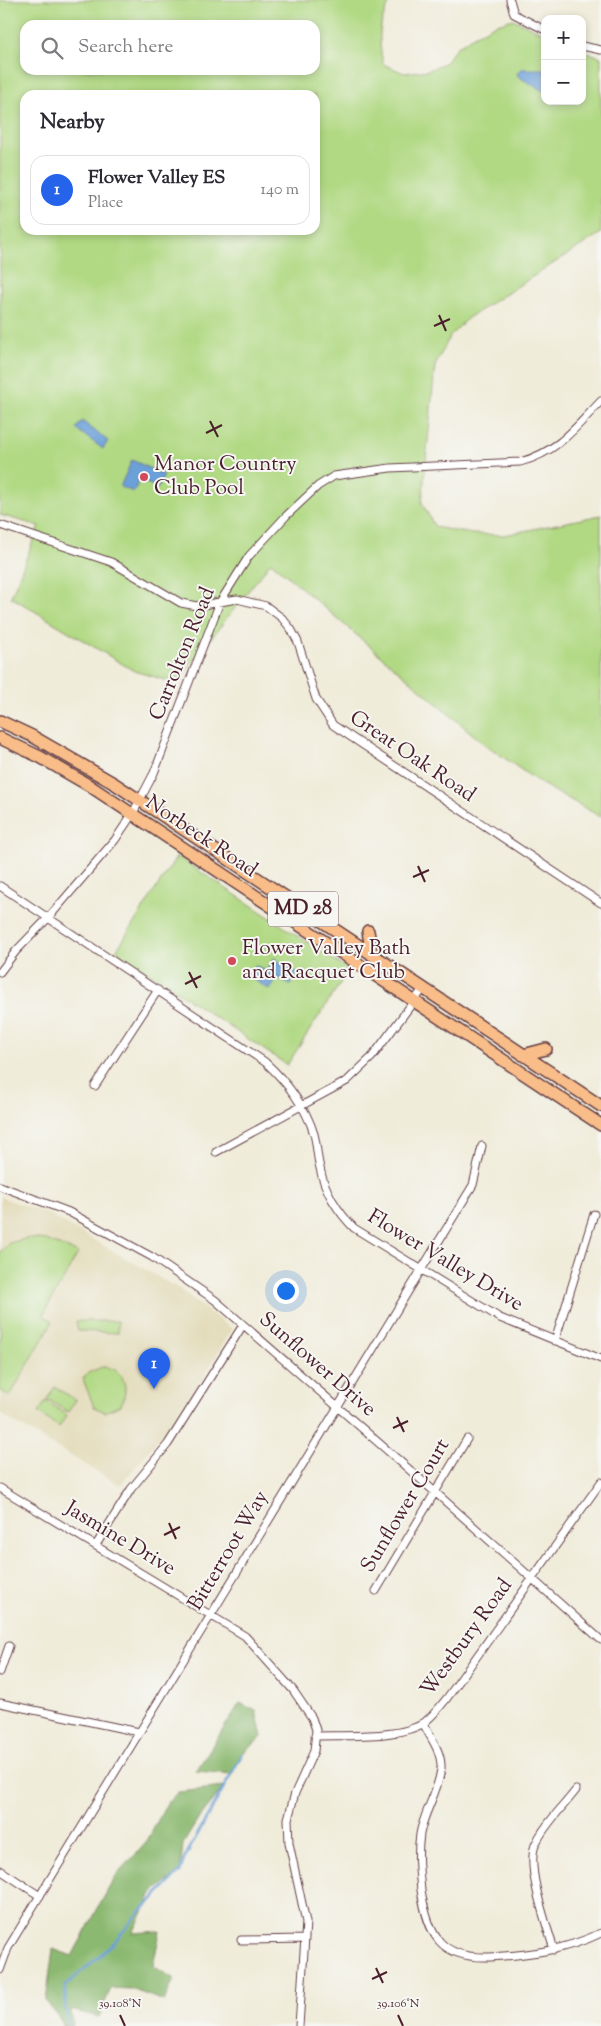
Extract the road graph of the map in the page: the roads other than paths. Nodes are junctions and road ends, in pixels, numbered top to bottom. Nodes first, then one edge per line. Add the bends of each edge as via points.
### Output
1 (510, 0) edge
2 (541, 28) edge
3 (586, 47) edge
4 (601, 50) edge
5 (601, 401) edge
6 (0, 525) edge
7 (220, 602) junction
8 (0, 722) edge
9 (0, 738) edge
10 (140, 800) junction
11 (133, 813) junction
12 (0, 886) edge
13 (601, 903) edge
14 (48, 917) junction
15 (368, 931) dead end
16 (372, 955) junction
17 (0, 972) edge
18 (423, 988) junction
19 (158, 990) junction
20 (414, 1002) junction
21 (546, 1049) dead end
22 (523, 1055) junction
23 (95, 1086) dead end
24 (601, 1106) edge
25 (301, 1107) junction
26 (601, 1125) edge
27 (482, 1146) dead end
28 (216, 1152) dead end
29 (0, 1186) edge
30 (594, 1214) dead end
31 (420, 1271) junction
32 (243, 1325) junction
33 (555, 1341) junction
34 (601, 1359) edge
35 (339, 1407) junction
36 (467, 1439) dead end
37 (601, 1482) edge
38 (0, 1488) edge
39 (436, 1492) junction
40 (96, 1545) junction
41 (532, 1579) junction
42 (376, 1591) dead end
43 (211, 1614) junction
44 (601, 1640) edge
45 (9, 1646) dead end
46 (0, 1672) edge
47 (0, 1702) edge
48 (423, 1723) junction
49 (139, 1732) junction
50 (315, 1736) junction
51 (576, 1790) dead end
52 (0, 1870) edge
53 (40, 1896) junction
54 (601, 1933) edge
55 (304, 1939) junction
56 (241, 1940) dead end
57 (554, 1950) junction
58 (0, 1970) edge
59 (299, 2026) edge

1 - 2 street via 514,14
3 - 4 street
5 - 7 street, Carrolton Road via 571,433 539,457 520,462 390,468 334,476 318,486 249,556
6 - 7 street, Great Oak Road via 111,562 181,603 197,606
7 - 10 street, Carrolton Road via 154,773
7 - 13 street, Great Oak Road via 237,599 266,606 282,618 298,642 316,700 333,725
8 - 10 main road, Norbeck Road / MD 28 via 74,760
9 - 11 main road, Norbeck Road / MD 28 via 48,762
10 - 11 street, Carrolton Road
10 - 16 main road, Norbeck Road / MD 28
11 - 14 street, Carrolton Road via 115,840
11 - 20 main road, Norbeck Road / MD 28
12 - 14 street, Flower Valley Drive
14 - 17 street, Carrolton Road
14 - 19 street, Flower Valley Drive
15 - 16 main road
16 - 18 main road, Norbeck Road / MD 28
18 - 20 street
18 - 22 main road, Norbeck Road / MD 28
19 - 23 street
19 - 25 street, Flower Valley Drive via 265,1062 285,1082
20 - 25 street via 372,1057 347,1081
20 - 26 main road, Norbeck Road / MD 28
21 - 22 main road
22 - 24 main road, Norbeck Road / MD 28
25 - 28 street
25 - 31 street, Flower Valley Drive via 314,1134 320,1170 342,1216 369,1239
27 - 31 street, Bitterroot Way via 473,1185
29 - 32 street, Sunflower Drive via 69,1212 146,1254 181,1275
30 - 33 street
31 - 33 street, Flower Valley Drive via 500,1318
31 - 35 street, Bitterroot Way
32 - 35 street, Sunflower Drive
32 - 40 street via 168,1444 131,1489
33 - 34 street, Flower Valley Drive
35 - 39 street, Sunflower Drive
35 - 43 street, Bitterroot Way
36 - 39 street, Sunflower Court
37 - 41 street, Westbury Road
38 - 40 street, Jasmine Drive
39 - 41 street, Sunflower Drive
39 - 42 street, Sunflower Court
40 - 43 street, Jasmine Drive
41 - 44 street, Sunflower Drive
41 - 48 street, Westbury Road via 455,1687
43 - 49 street, Bitterroot Way
43 - 50 street, Jasmine Drive via 245,1636 293,1690 312,1718
45 - 46 street
47 - 49 street
48 - 50 street, Westbury Road via 391,1732
48 - 57 street via 439,1754 441,1767 420,1832 417,1860 426,1918 434,1936 458,1954 477,1957 530,1955
49 - 53 street, Bitterroot Way
50 - 55 street, Jasmine Drive via 314,1751 295,1793 288,1819 289,1843 304,1906
51 - 57 street via 543,1831 535,1847 535,1880
52 - 53 street
53 - 58 street, Bitterroot Way via 8,1948
54 - 57 street
55 - 56 street
55 - 59 street, Jasmine Drive

